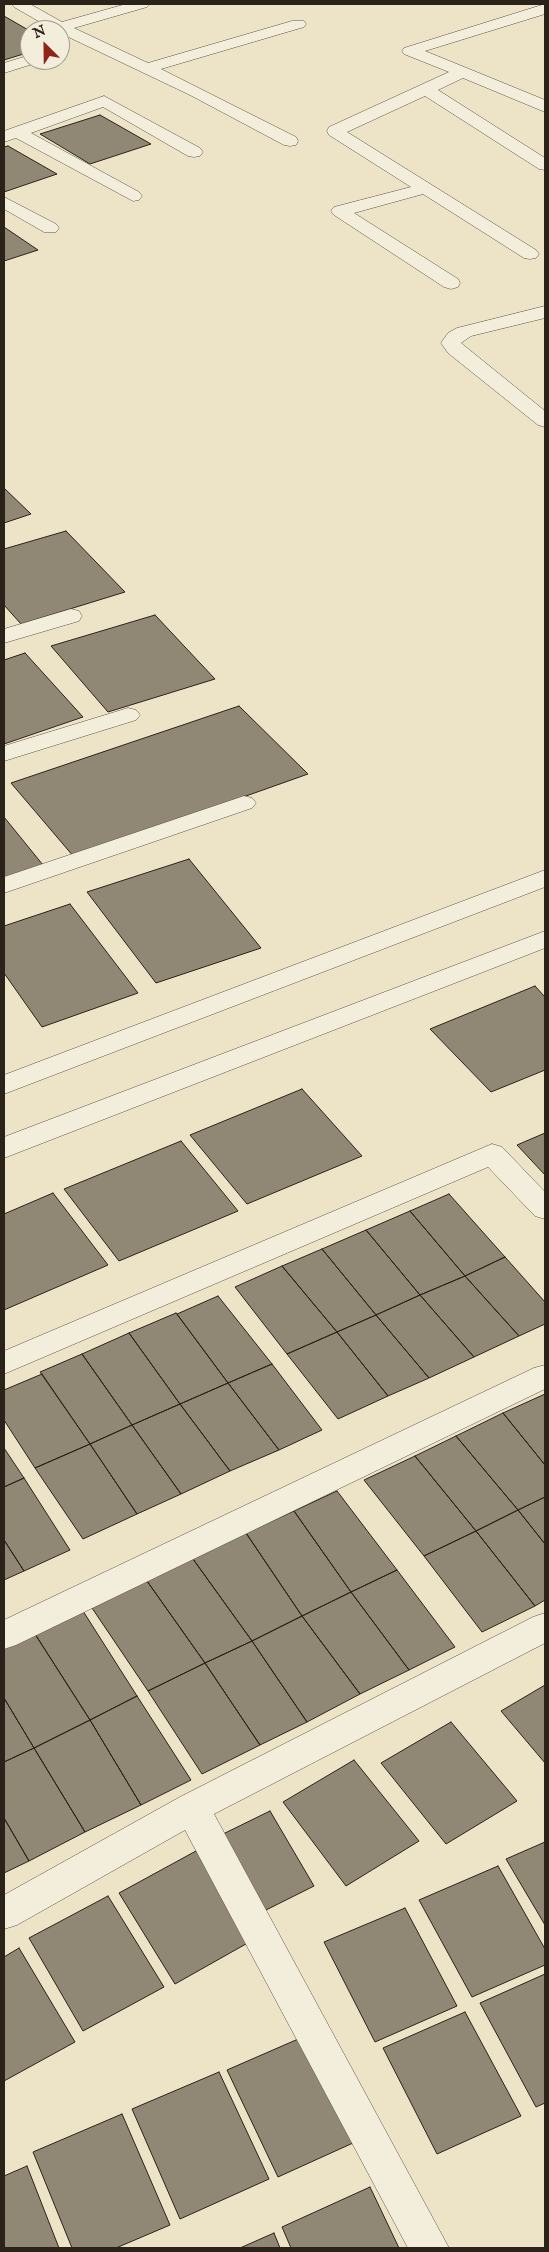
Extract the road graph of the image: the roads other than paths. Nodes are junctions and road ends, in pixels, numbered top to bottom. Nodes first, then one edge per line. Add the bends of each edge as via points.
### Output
1 (19, 4) edge
2 (142, 4) edge
3 (545, 9) edge
4 (48, 20) edge
5 (70, 24) edge
6 (298, 24) dead end
7 (70, 31) edge
8 (89, 40) junction
9 (70, 46) edge
10 (20, 63) edge
11 (4, 68) edge
12 (147, 68) junction
13 (463, 72) junction
14 (426, 89) junction
15 (545, 107) edge
16 (10, 135) edge
17 (290, 141) dead end
18 (194, 152) dead end
19 (545, 165) edge
20 (426, 188) junction
21 (132, 196) dead end
22 (4, 202) edge
23 (50, 228) dead end
24 (530, 254) dead end
25 (451, 283) dead end
26 (545, 312) edge
27 (545, 421) edge
28 (71, 616) dead end
29 (4, 636) edge
30 (128, 715) dead end
31 (4, 754) edge
32 (244, 804) dead end
33 (544, 880) edge
34 (4, 885) edge
35 (545, 939) edge
36 (8, 1077) edge
37 (4, 1148) edge
38 (545, 1209) edge
39 (4, 1363) edge
40 (545, 1376) edge
41 (545, 1628) edge
42 (4, 1635) edge
43 (192, 1808) junction
44 (4, 1913) edge
45 (429, 2248) edge

1 - 4 street
2 - 5 street
3 - 13 street via 410,51
6 - 12 street
7 - 8 street
8 - 9 street
8 - 12 street
10 - 11 street
12 - 17 street
13 - 14 street
13 - 15 street
14 - 19 street
14 - 20 street via 335,130
16 - 18 street via 104,101
16 - 21 street
20 - 24 street
20 - 25 street via 340,211
22 - 23 street
26 - 27 street via 464,332 451,343 455,350
28 - 29 street
30 - 31 street
32 - 34 street
33 - 36 street
35 - 37 street
38 - 39 street via 492,1154
40 - 42 street
41 - 43 street
43 - 44 street
43 - 45 street

